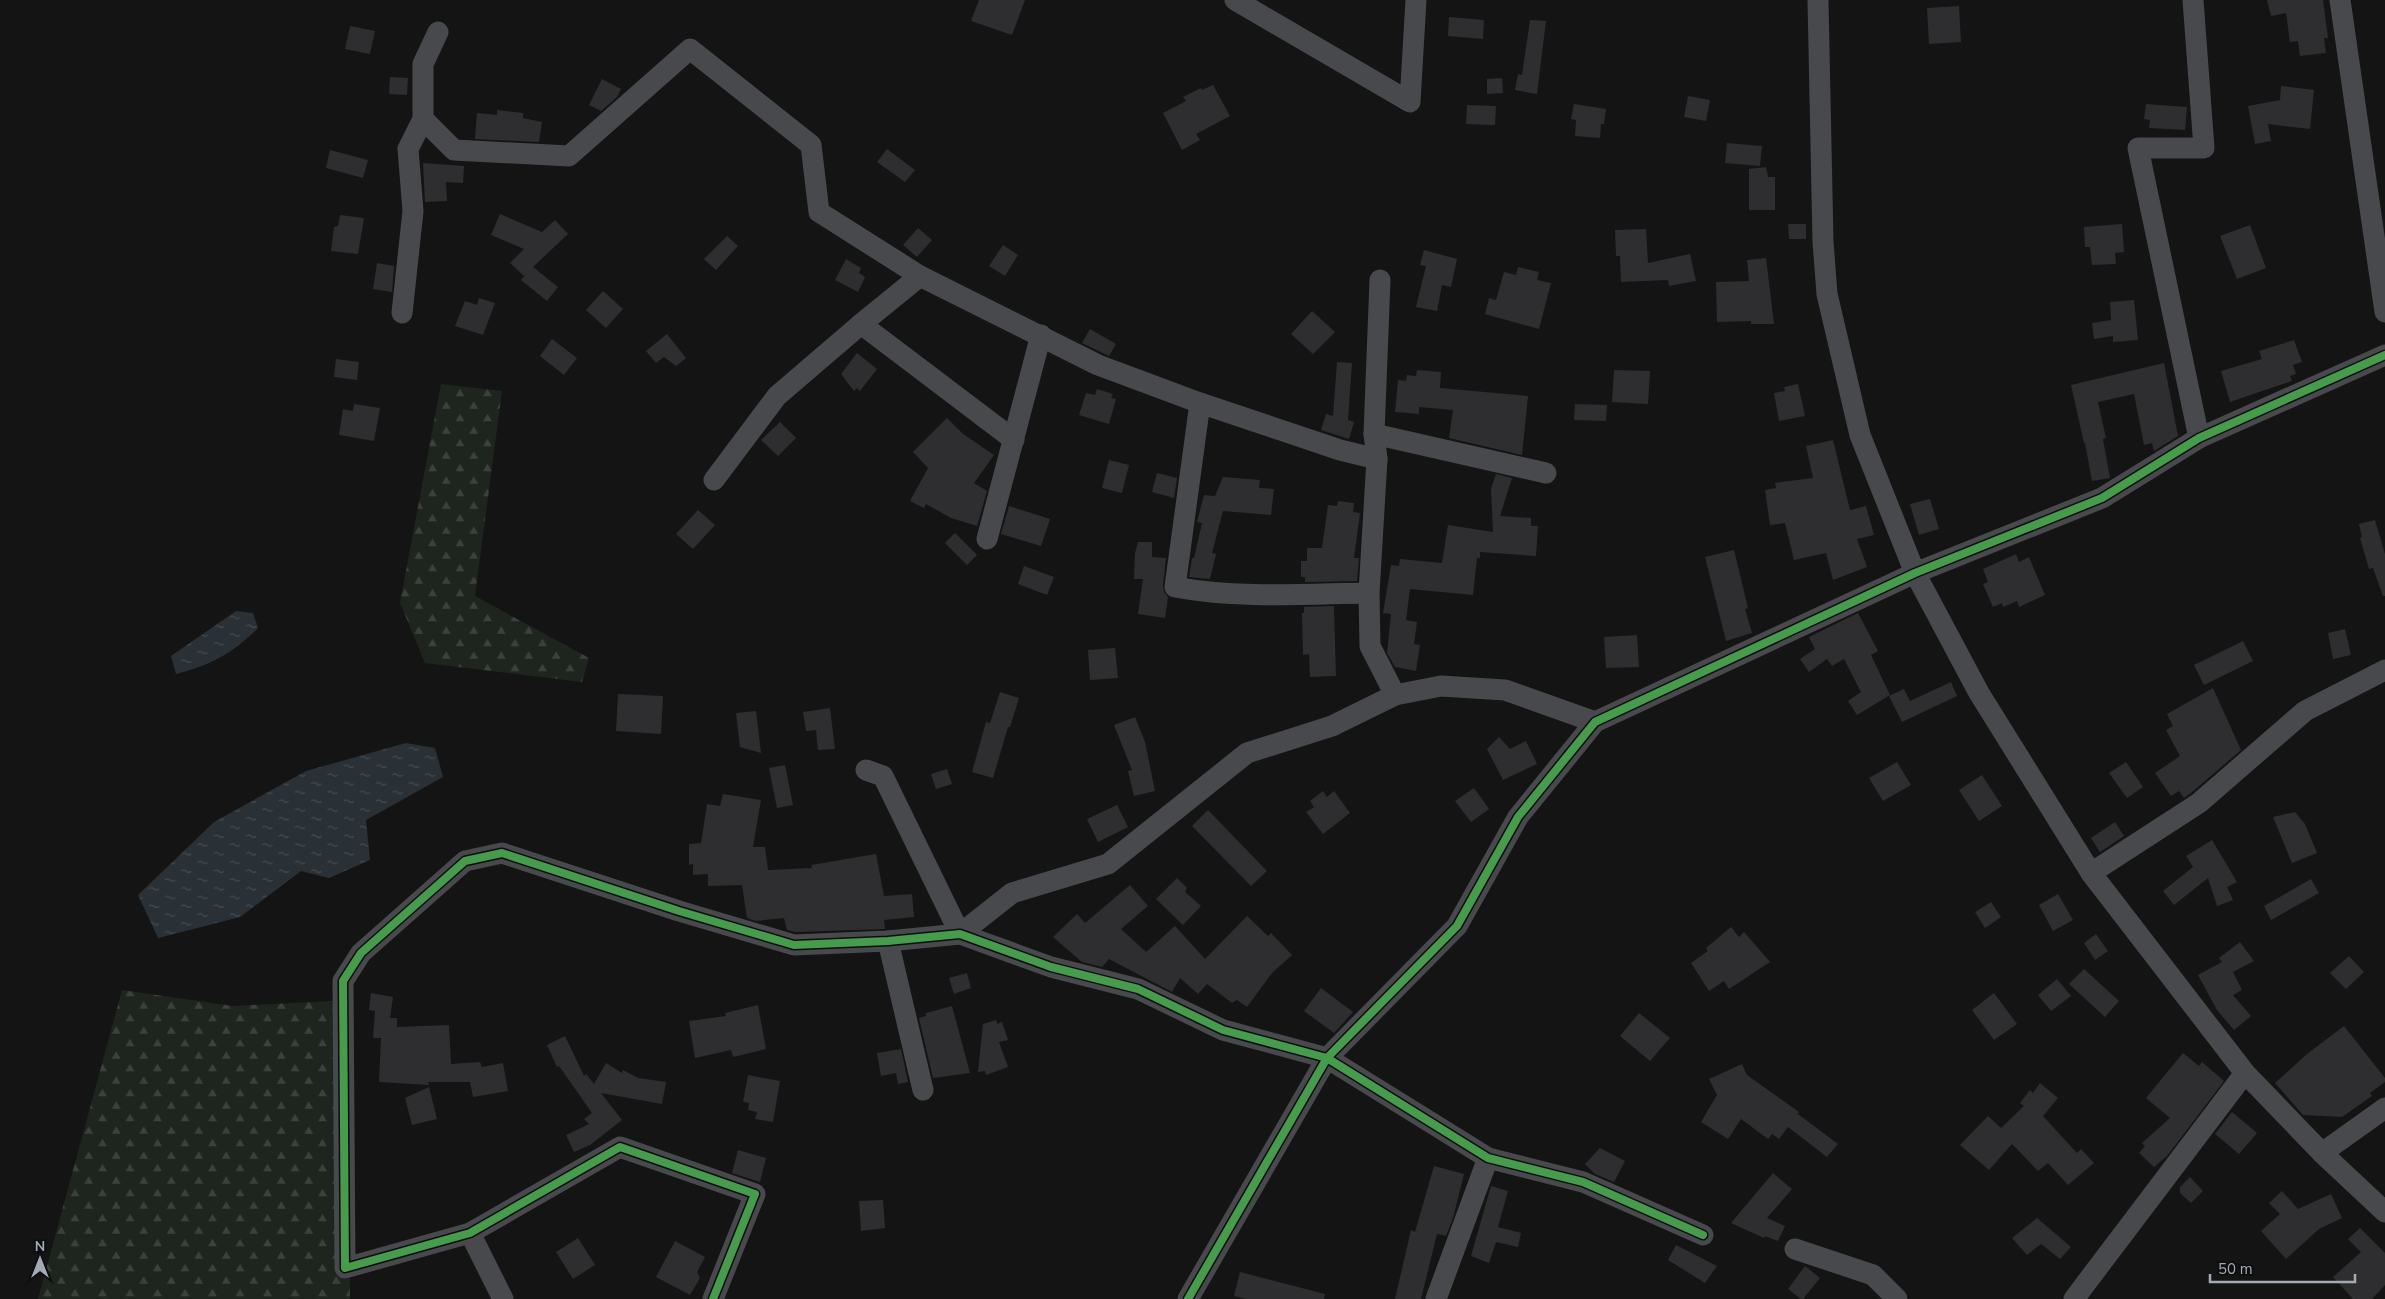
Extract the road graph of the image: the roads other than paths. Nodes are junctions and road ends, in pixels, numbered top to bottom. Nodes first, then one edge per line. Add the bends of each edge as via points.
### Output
1 (1235, 0) edge
2 (1416, 0) edge
3 (1818, 0) edge
4 (2193, 0) edge
5 (2340, 0) edge
6 (438, 32) dead end
7 (423, 119) junction
8 (920, 276) junction
9 (1380, 280) dead end
10 (2385, 312) edge
11 (402, 313) dead end
12 (860, 324) junction
13 (1041, 335) junction
14 (2385, 355) edge
15 (1200, 403) junction
16 (1374, 434) junction
17 (2199, 438) junction
18 (1014, 440) junction
19 (1377, 459) junction
20 (1546, 473) dead end
21 (714, 480) dead end
22 (987, 539) dead end
23 (1915, 573) junction
24 (1369, 593) junction
25 (2385, 670) edge
26 (1395, 695) junction
27 (1595, 722) junction
28 (866, 770) dead end
29 (2091, 873) junction
30 (960, 934) junction
31 (888, 941) junction
32 (1327, 1058) junction
33 (2245, 1073) junction
34 (923, 1090) dead end
35 (2385, 1108) edge
36 (2322, 1153) junction
37 (1488, 1158) junction
38 (2385, 1212) edge
39 (470, 1233) junction
40 (1703, 1235) dead end
41 (1795, 1249) dead end
42 (503, 1299) edge
43 (714, 1299) edge
44 (1188, 1299) edge
45 (1436, 1299) edge
46 (1897, 1299) edge
47 (2074, 1299) edge

1 - 2 street via 1410,102
3 - 23 street via 1827,294 1860,435
4 - 17 street via 2204,148 2138,148
5 - 10 street
6 - 7 street via 422,64
7 - 8 street via 454,150 569,156 690,49 811,145 819,212
7 - 11 street via 408,149 413,211
8 - 12 street
8 - 13 street
9 - 16 street
12 - 18 street
12 - 21 street via 777,396
13 - 15 street via 1098,365
13 - 18 street
14 - 17 street
15 - 19 street via 1340,450
15 - 24 street via 1175,587 1253,595
16 - 19 street
16 - 20 street
17 - 23 street via 2102,498
18 - 22 street
19 - 24 street
23 - 27 street
23 - 29 street via 1979,693
24 - 26 street via 1370,646
25 - 29 street via 2305,710 2199,803
26 - 27 street via 1442,686 1505,690
26 - 30 street via 1332,726 1247,753 1108,864 1012,893
27 - 32 street via 1518,817 1457,926
28 - 30 street via 883,776
29 - 33 street
30 - 31 street
30 - 32 street via 1051,967 1138,989 1223,1030
31 - 34 street
31 - 39 street via 794,945 502,853 464,862 361,953 343,981 345,1268
32 - 37 street
32 - 44 street
33 - 36 street
33 - 47 street
35 - 36 street
36 - 38 street
37 - 40 street via 1583,1182
37 - 45 street
39 - 42 street
39 - 43 street via 620,1147 755,1194
41 - 46 street via 1873,1275

